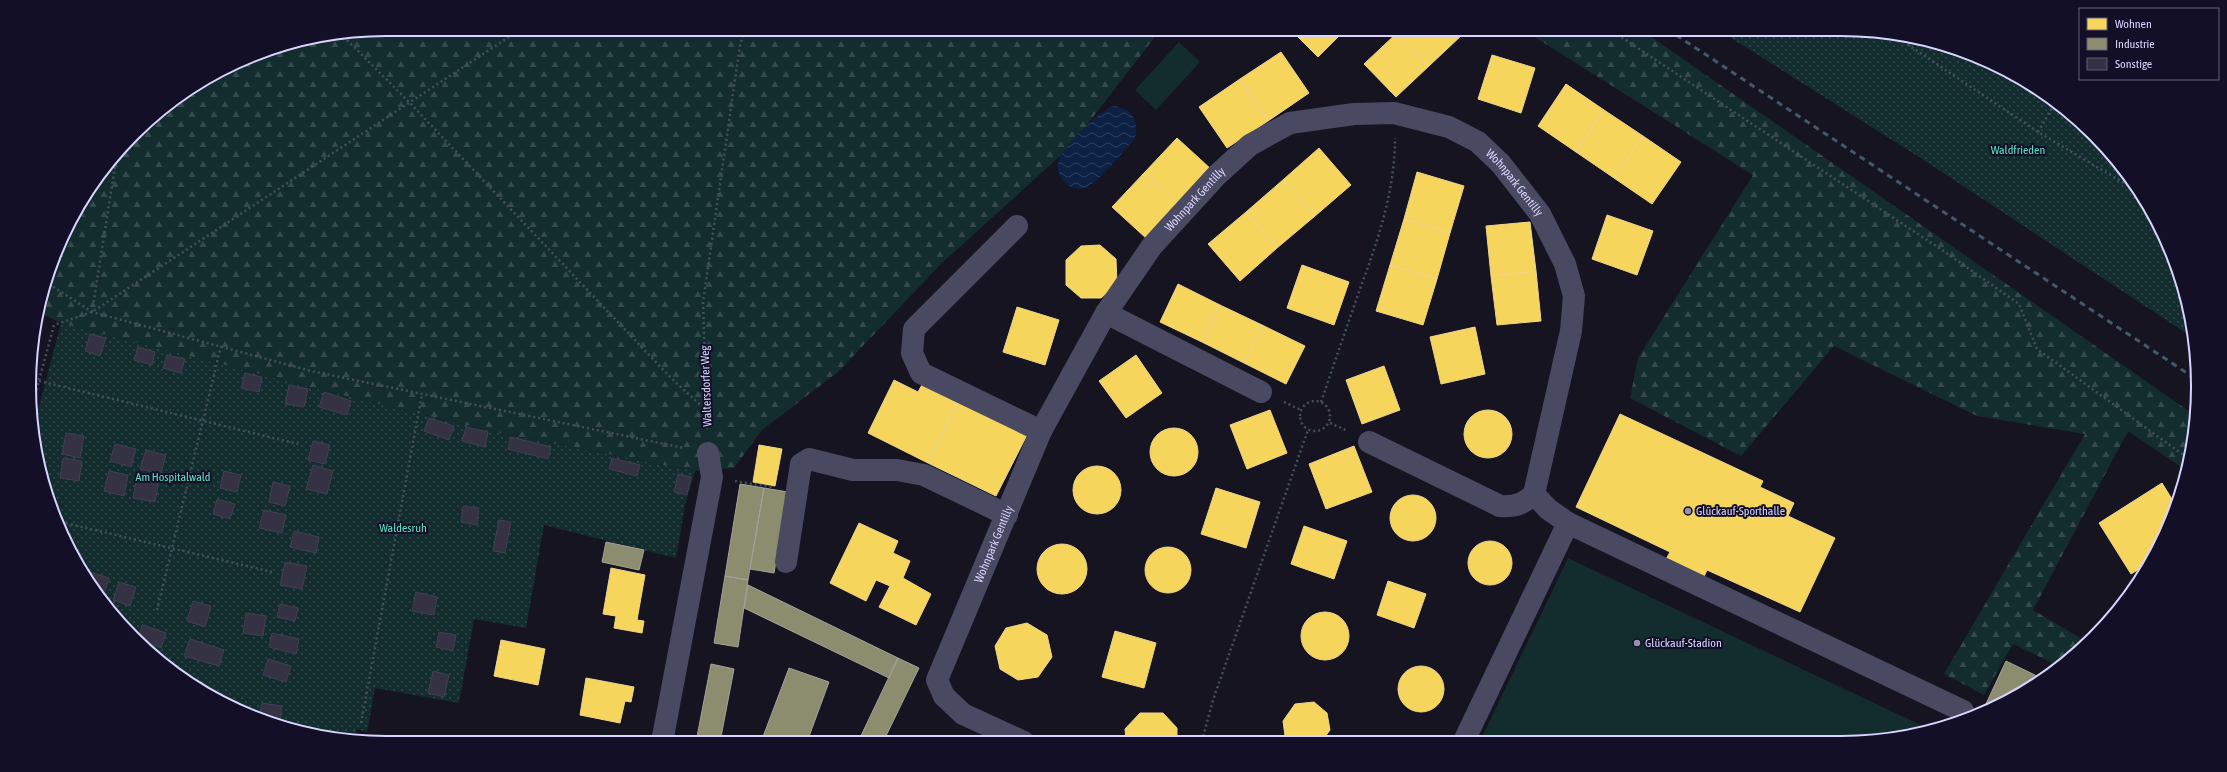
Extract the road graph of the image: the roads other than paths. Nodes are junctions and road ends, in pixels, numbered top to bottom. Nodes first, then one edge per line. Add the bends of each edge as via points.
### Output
1 (1017, 226) dead end
2 (1106, 313) junction
3 (1261, 392) dead end
4 (1041, 431) junction
5 (1369, 442) dead end
6 (708, 453) road end
7 (1534, 494) junction
8 (1007, 515) junction
9 (1568, 523) junction
10 (786, 562) dead end
11 (1962, 711) dead end
12 (663, 736) edge
13 (1011, 736) edge
14 (1466, 736) edge

1 - 4 street via 914,329 912,353 921,373
2 - 3 street
2 - 4 street, Wohnpark Gentilly
2 - 7 street, Wohnpark Gentilly via 1152,246 1217,174 1250,145 1290,123 1354,114 1394,113 1449,127 1478,142 1502,164 1540,214 1565,264 1574,296 1571,331
4 - 8 street, Wohnpark Gentilly
5 - 7 street via 1500,506 1525,503
6 - 12 street via 712,477
7 - 9 street via 1548,509
8 - 10 street via 924,475 897,470 853,470 809,459 801,464
8 - 13 street, Wohnpark Gentilly via 937,680 944,696 964,714
9 - 11 street
9 - 14 street

